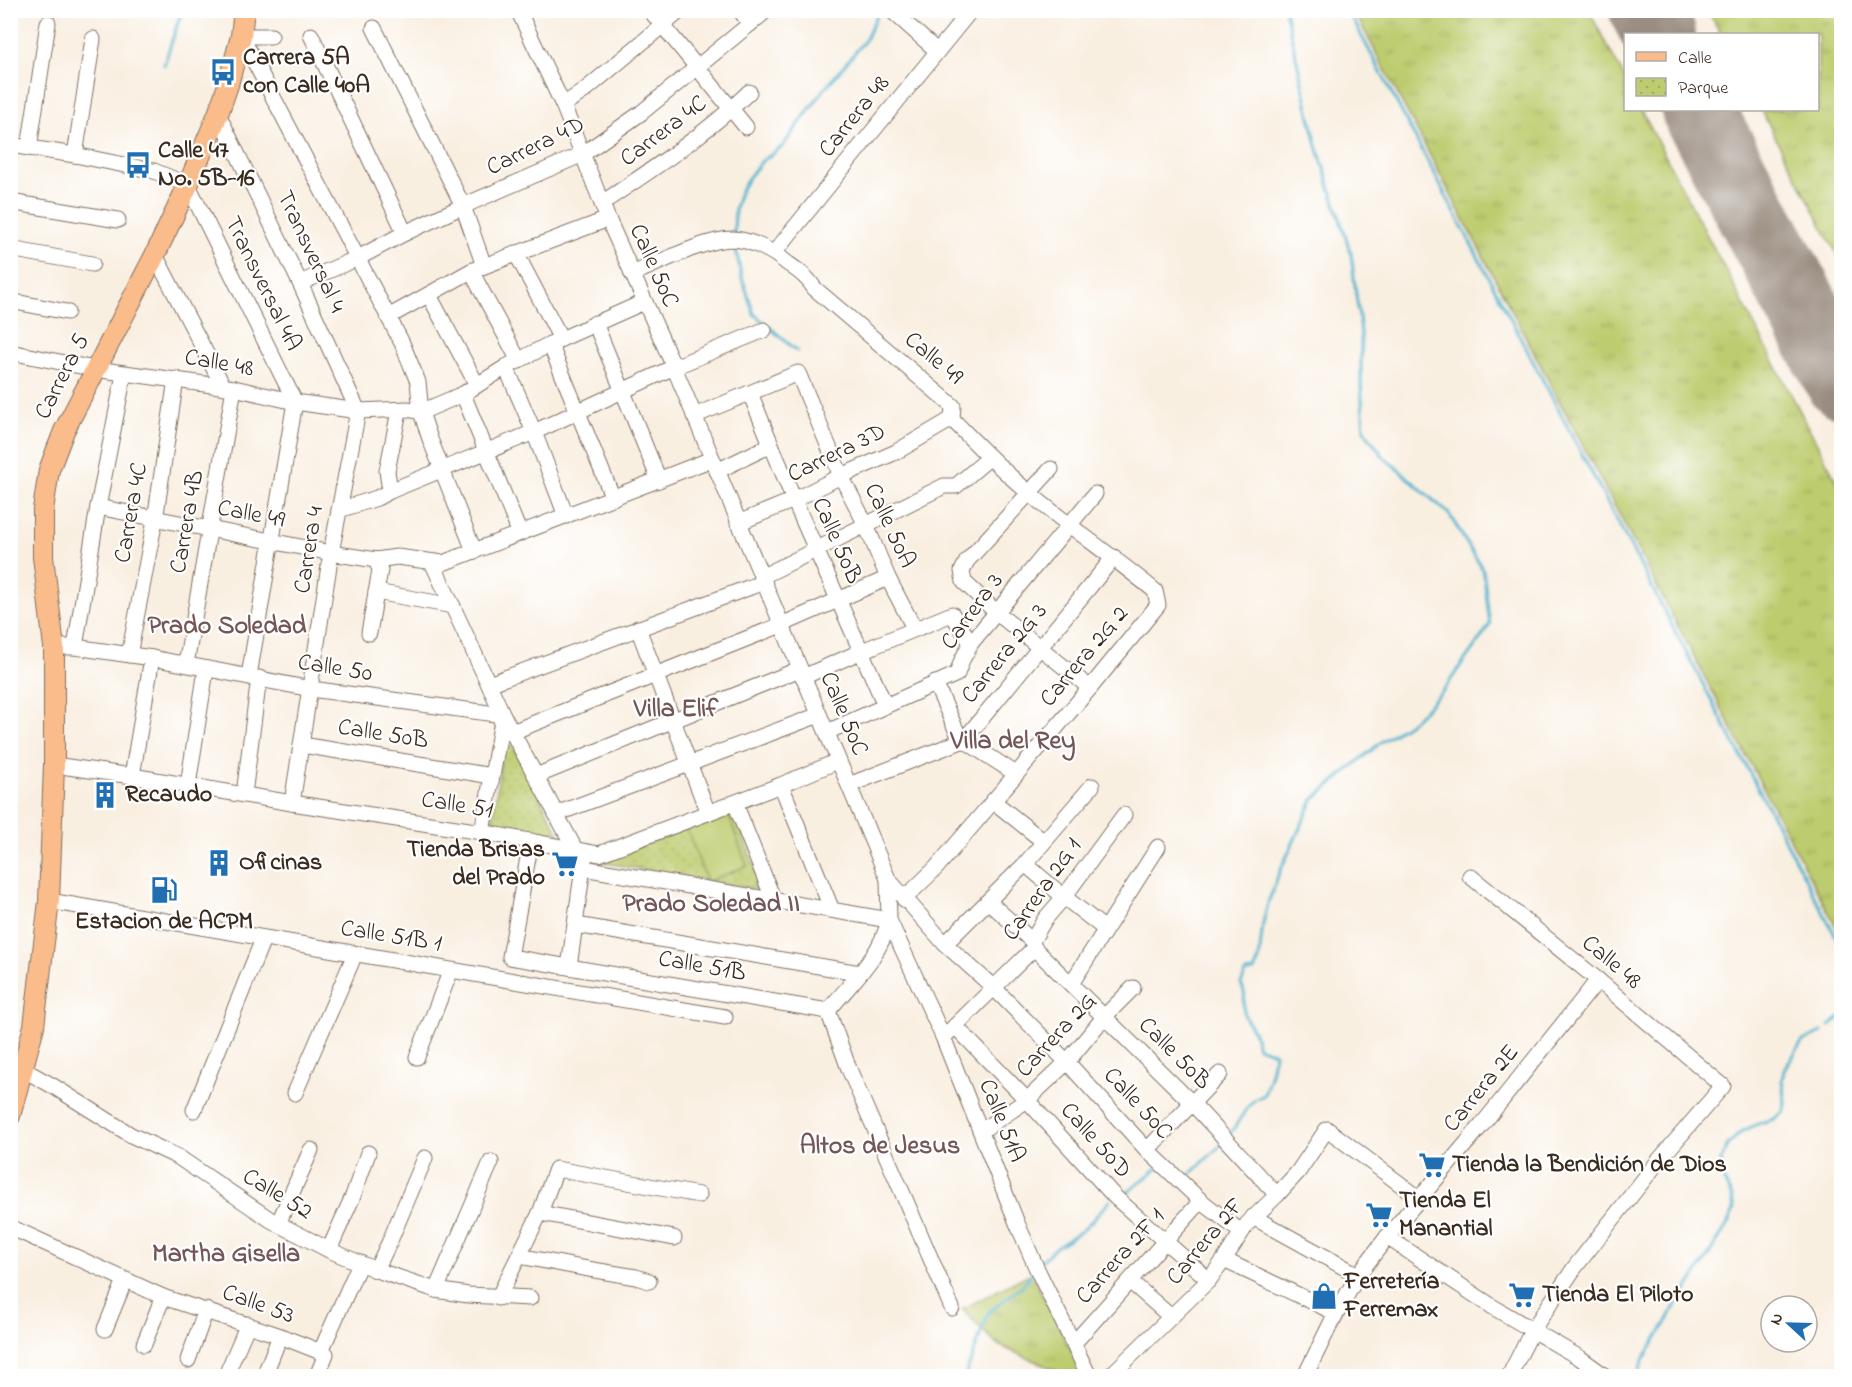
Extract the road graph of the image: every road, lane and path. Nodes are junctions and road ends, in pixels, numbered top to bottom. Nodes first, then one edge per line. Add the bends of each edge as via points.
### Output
1 (244, 10) edge
2 (650, 10) edge
3 (681, 10) edge
4 (740, 10) edge
5 (767, 10) edge
6 (891, 10) edge
7 (971, 10) edge
8 (519, 12) edge
9 (48, 23) dead end
10 (750, 24) junction
11 (662, 25) junction
12 (374, 28) dead end
13 (311, 35) dead end
14 (241, 36) junction
15 (271, 36) dead end
16 (93, 39) dead end
17 (938, 51) junction
18 (696, 67) junction
19 (749, 92) dead end
20 (563, 105) junction
21 (731, 109) junction
22 (218, 114) junction
23 (746, 127) dead end
24 (10, 145) edge
25 (29, 148) junction
26 (583, 154) junction
27 (75, 155) junction
28 (188, 185) junction
29 (10, 202) edge
30 (602, 203) junction
31 (463, 206) junction
32 (608, 219) junction
33 (118, 220) dead end
34 (405, 233) junction
35 (10, 249) edge
36 (774, 252) junction
37 (516, 253) junction
38 (155, 255) junction
39 (358, 258) junction
40 (92, 264) dead end
41 (478, 268) junction
42 (632, 274) junction
43 (300, 283) junction
44 (429, 295) junction
45 (10, 301) edge
46 (644, 302) junction
47 (67, 312) dead end
48 (388, 317) junction
49 (596, 323) junction
50 (764, 330) dead end
51 (556, 341) junction
52 (10, 352) edge
53 (512, 364) junction
54 (674, 367) junction
55 (95, 369) junction
56 (124, 374) junction
57 (176, 379) junction
58 (477, 385) junction
59 (229, 387) junction
60 (623, 391) junction
61 (750, 393) junction
62 (463, 394) junction
63 (295, 402) junction
64 (358, 411) junction
65 (399, 411) junction
66 (421, 412) junction
67 (578, 412) junction
68 (694, 416) junction
69 (952, 419) junction
70 (534, 432) junction
71 (771, 446) junction
72 (487, 451) junction
73 (989, 458) junction
74 (714, 465) junction
75 (1051, 469) dead end
76 (443, 470) junction
77 (841, 476) junction
78 (659, 480) junction
79 (390, 491) junction
80 (1029, 493) junction
81 (1095, 494) dead end
82 (613, 498) junction
83 (794, 500) junction
84 (98, 507) junction
85 (339, 510) junction
86 (566, 516) junction
87 (155, 520) junction
88 (738, 523) junction
89 (866, 525) junction
90 (1070, 525) junction
91 (210, 530) junction
92 (517, 534) junction
93 (272, 542) junction
94 (816, 550) junction
95 (474, 551) junction
96 (331, 554) junction
97 (1114, 557) junction
98 (376, 560) junction
99 (432, 562) junction
100 (888, 578) junction
101 (762, 580) junction
102 (376, 592) junction
103 (838, 601) junction
104 (1158, 605) joint
105 (453, 606) junction
106 (997, 613) junction
107 (781, 625) junction
108 (638, 628) junction
109 (914, 628) junction
110 (369, 633) dead end
111 (971, 643) junction
112 (54, 647) junction
113 (75, 647) junction
114 (1040, 648) junction
115 (862, 651) junction
116 (129, 655) junction
117 (152, 658) junction
118 (186, 664) junction
119 (206, 669) junction
120 (802, 673) junction
121 (656, 674) junction
122 (254, 677) junction
123 (935, 683) junction
124 (489, 684) junction
125 (1090, 688) junction
126 (311, 689) junction
127 (885, 705) junction
128 (503, 715) junction
129 (819, 715) junction
130 (673, 721) junction
131 (512, 732) junction
132 (827, 732) junction
133 (964, 740) junction
134 (302, 745) junction
135 (838, 761) junction
136 (689, 764) junction
137 (54, 765) junction
138 (1016, 774) junction
139 (132, 776) junction
140 (492, 776) junction
141 (536, 776) junction
142 (188, 785) junction
143 (781, 785) junction
144 (849, 785) junction
145 (1092, 786) dead end
146 (244, 794) junction
147 (993, 801) junction
148 (292, 803) junction
149 (735, 803) junction
150 (708, 813) junction
151 (556, 814) junction
152 (1125, 815) dead end
153 (482, 832) junction
154 (531, 841) junction
155 (1043, 842) junction
156 (1158, 847) dead end
157 (580, 851) junction
158 (1025, 864) junction
159 (583, 868) junction
160 (1470, 876) dead end
161 (888, 879) junction
162 (1064, 897) junction
163 (904, 899) junction
164 (49, 901) junction
165 (774, 901) junction
166 (988, 901) junction
167 (832, 910) junction
168 (889, 920) junction
169 (576, 924) junction
170 (1105, 929) junction
171 (264, 939) junction
172 (945, 944) junction
173 (1033, 944) junction
174 (352, 961) dead end
175 (569, 967) junction
176 (860, 973) junction
177 (449, 975) dead end
178 (1599, 980) junction
179 (1071, 984) junction
180 (993, 987) junction
181 (1133, 988) dead end
182 (828, 1011) junction
183 (1105, 1016) junction
184 (725, 1017) dead end
185 (955, 1026) junction
186 (943, 1037) junction
187 (417, 1058) dead end
188 (1067, 1062) junction
189 (24, 1071) junction
190 (1220, 1074) dead end
191 (295, 1093) dead end
192 (1027, 1100) junction
193 (1192, 1103) junction
194 (194, 1110) dead end
195 (10, 1116) edge
196 (981, 1131) junction
197 (311, 1150) dead end
198 (1147, 1150) junction
199 (368, 1153) dead end
200 (425, 1158) dead end
201 (491, 1162) dead end
202 (699, 1195) dead end
203 (1277, 1195) junction
204 (1420, 1199) junction
205 (1201, 1201) junction
206 (540, 1213) junction
207 (1253, 1217) junction
208 (278, 1224) junction
209 (10, 1227) edge
210 (1241, 1233) junction
211 (1387, 1237) junction
212 (674, 1238) dead end
213 (1166, 1241) junction
214 (328, 1250) junction
215 (519, 1256) junction
216 (1224, 1260) junction
217 (360, 1263) junction
218 (376, 1270) junction
219 (1358, 1275) junction
220 (125, 1280) junction
221 (1209, 1280) junction
222 (649, 1281) dead end
223 (1131, 1282) junction
224 (436, 1290) junction
225 (163, 1297) junction
226 (498, 1298) junction
227 (530, 1298) dead end
228 (952, 1308) dead end
229 (206, 1310) junction
230 (1336, 1313) junction
231 (1171, 1317) junction
232 (248, 1324) junction
233 (105, 1329) dead end
234 (1533, 1329) junction
235 (280, 1336) junction
236 (1074, 1343) junction
237 (144, 1344) dead end
238 (323, 1352) junction
239 (188, 1360) dead end
240 (226, 1375) dead end
241 (264, 1377) edge
242 (317, 1377) edge
243 (1089, 1377) edge
244 (1110, 1377) edge
245 (1305, 1377) edge
246 (1509, 1377) edge
247 (1605, 1377) edge

1 - 14 main road, Carrera 5
2 - 11 street
3 - 11 street
4 - 10 street
5 - 10 street, Carrera 4D
6 - 17 street
7 - 17 street, Carrera 48
8 - 20 street, Calle 50C
9 - 25 street
10 - 18 street, Carrera 4D
11 - 18 street
11 - 20 street
12 - 31 street
13 - 34 street
14 - 15 street
14 - 22 main road, Carrera 5
14 - 39 street
16 - 27 street
17 - 36 street, Carrera 48
18 - 21 street
18 - 26 street, Carrera 4D
19 - 21 street, Carrera 4C
20 - 26 street, Calle 50C
21 - 23 street
21 - 30 street, Carrera 4C via 671,158
22 - 28 main road, Carrera 5
22 - 43 street, Transversal 4
24 - 25 street
25 - 27 street
26 - 30 street, Calle 50C
26 - 31 street, Carrera 4D
27 - 28 street via 154,171
28 - 38 main road, Carrera 5
28 - 63 street, Transversal 4A
29 - 33 street
30 - 32 street, Calle 50C
31 - 34 street, Carrera 4D
31 - 41 street
32 - 37 street
32 - 42 street, Calle 50C
34 - 39 street, Carrera 4D
35 - 40 street
36 - 42 street, Calle 49 via 735,239 693,248
36 - 69 street, Calle 49 via 953,406
37 - 41 street
37 - 51 street
38 - 55 main road, Carrera 5
38 - 59 street
39 - 43 street, Carrera 4D
39 - 48 street
41 - 44 street
41 - 53 street
42 - 46 street, Calle 50C
43 - 64 street, Transversal 4
44 - 48 street
44 - 58 street
45 - 47 street
46 - 49 street
46 - 54 street, Calle 50C
48 - 66 street via 418,382
49 - 51 street
49 - 60 street
50 - 54 street
51 - 53 street
51 - 67 street
52 - 55 street, Calle 48
53 - 58 street
53 - 70 street
54 - 60 street
54 - 68 street, Calle 50C
55 - 56 street, Calle 48
55 - 112 main road, Carrera 5 via 49,470 43,510 43,557
56 - 57 street, Calle 48
56 - 84 street
57 - 59 street, Calle 48
57 - 87 street, Carrera 4C
58 - 62 street
59 - 63 street, Calle 48
59 - 91 street, Carrera 4B
60 - 67 street
60 - 78 street
61 - 68 street
61 - 71 street, Calle 50B
61 - 77 street, Calle 50A via 798,373
62 - 66 street
62 - 72 street
63 - 64 street, Calle 48
63 - 93 street
64 - 65 street, Calle 48
64 - 85 street, Carrera 4
65 - 66 street, Calle 48
65 - 79 street via 387,471
66 - 76 street
67 - 70 street
67 - 82 street
68 - 74 street, Calle 50C
69 - 73 street, Calle 49
69 - 77 street, Carrera 3D via 896,452
70 - 72 street
70 - 86 street
71 - 74 street
71 - 83 street, Calle 50B
72 - 76 street
72 - 92 street
73 - 80 street, Calle 49
73 - 89 street via 956,486 944,486
74 - 78 street
74 - 88 street, Calle 50C
75 - 80 street
76 - 79 street
76 - 95 street
77 - 83 street, Carrera 3D
77 - 89 street, Calle 50A
78 - 82 street
79 - 85 street
80 - 90 street, Calle 49
80 - 106 street via 962,571 964,582
81 - 90 street, Carrera 3
82 - 86 street
83 - 88 street, Carrera 3D
83 - 94 street, Calle 50B
84 - 87 street, Calle 49
84 - 113 street
85 - 96 street, Carrera 4
86 - 92 street
87 - 91 street, Calle 49
87 - 116 street, Carrera 4C
88 - 101 street, Calle 50C
89 - 94 street
89 - 100 street, Calle 50A
90 - 97 street, Calle 49
90 - 106 street, Carrera 3
91 - 93 street, Calle 49
91 - 118 street, Carrera 4B
92 - 95 street
93 - 96 street, Calle 49
93 - 122 street
94 - 101 street
94 - 103 street, Calle 50B
95 - 99 street
96 - 98 street, Calle 49
96 - 126 street, Carrera 4
97 - 104 street, Calle 49 via 1155,591
97 - 114 street, Carrera 2G 3
98 - 99 street, Calle 49 via 397,556
98 - 102 street via 380,570
99 - 105 street
100 - 103 street
100 - 109 street, Calle 50A
101 - 107 street, Calle 50C
101 - 108 street
102 - 105 street
102 - 110 street
103 - 107 street
103 - 115 street, Calle 50B
104 - 125 street, Carrera 2G 2
105 - 124 street
106 - 111 street, Carrera 3
106 - 114 street
107 - 120 street, Calle 50C
107 - 121 street
108 - 121 street
108 - 124 street
109 - 111 street via 952,614
109 - 115 street
111 - 123 street, Carrera 3 via 957,674
112 - 113 street, Calle 50
112 - 137 main road, Carrera 5
113 - 116 street, Calle 50
114 - 125 street
114 - 133 street, Carrera 2G 3
115 - 120 street
115 - 127 street, Calle 50B
116 - 117 street, Calle 50
117 - 118 street, Calle 50
117 - 139 street
118 - 119 street, Calle 50
119 - 122 street, Calle 50
119 - 142 street
120 - 129 street, Calle 50C
120 - 130 street
121 - 130 street
121 - 131 street
122 - 126 street, Calle 50
122 - 146 street
123 - 127 street, Carrera 3
123 - 133 street
124 - 128 street
125 - 138 street, Carrera 2G 2
126 - 128 street, Calle 50
126 - 134 street, Carrera 4
127 - 132 street, Carrera 3
128 - 131 street
128 - 140 street
129 - 132 street, Calle 50C
129 - 136 street
130 - 136 street
130 - 141 street
131 - 141 street
132 - 135 street, Calle 50C
133 - 138 street
133 - 144 street, Carrera 2G 3
134 - 140 street, Calle 50B
134 - 148 street, Carrera 4
135 - 143 street, Calle 51
135 - 144 street, Calle 50C
136 - 150 street
136 - 151 street
137 - 139 street, Calle 51
137 - 164 main road, Carrera 5
138 - 147 street, Carrera 2G 2
139 - 142 street, Calle 51
140 - 153 street
141 - 151 street
142 - 146 street, Calle 51
143 - 149 street, Calle 51
143 - 167 street
144 - 161 street, Calle 50C
145 - 155 street
146 - 148 street, Calle 51
147 - 155 street
147 - 163 street, Carrera 2G 2
148 - 153 street, Calle 51
149 - 150 street, Calle 51
149 - 165 street
150 - 157 street, Calle 51 via 599,854
151 - 157 street
152 - 162 street, Carrera 2G 1
153 - 154 street, Calle 51
154 - 157 street, Calle 51
154 - 175 street, Calle 51B via 510,957
155 - 158 street
156 - 170 street
157 - 159 street
158 - 162 street
158 - 166 street
159 - 165 street
159 - 169 street
160 - 178 street, Calle 48
161 - 163 street, Calle 50C
161 - 168 street, Calle 51A
162 - 170 street
162 - 173 street, Carrera 2G 1 via 1045,919
163 - 172 street, Calle 50C
164 - 171 street, Calle 51B 1
164 - 189 main road, Carrera 5 via 34,1026
165 - 167 street
166 - 172 street
166 - 173 street, Calle 50B
167 - 168 street
168 - 176 street via 877,953
168 - 186 street, Calle 51A
169 - 175 street
169 - 176 street
170 - 179 street
171 - 184 street, Calle 51B 1
171 - 194 street
172 - 180 street, Calle 50C
173 - 179 street, Calle 50B
173 - 180 street, Carrera 2G 1
174 - 191 street
175 - 182 street, Calle 51B
176 - 182 street
177 - 187 street
178 - 204 street, Carrera 2E
178 - 234 street, Calle 48 via 1723,1086 1575,1266
179 - 183 street, Calle 50B
180 - 185 street, Carrera 2G 1
180 - 188 street, Calle 50C
181 - 183 street, Carrera 2G
182 - 228 street
183 - 188 street, Carrera 2G
183 - 193 street, Calle 50B
185 - 186 street, Carrera 2G 1
185 - 192 street, Calle 50D
186 - 196 street, Calle 51A
188 - 192 street, Carrera 2G
188 - 198 street, Calle 50C
189 - 195 main road, Carrera 5
189 - 208 street, Calle 52 via 131,1135 178,1156
190 - 193 street
192 - 196 street, Carrera 2G
192 - 213 street, Calle 50D via 1115,1197
193 - 198 street
193 - 203 street, Calle 50B
196 - 236 street, Calle 51A via 1031,1256
197 - 208 street
198 - 205 street, Calle 50C
199 - 214 street
200 - 218 street
201 - 224 street
202 - 206 street via 556,1169
203 - 204 street, Carrera 2F via 1298,1172 1327,1128
203 - 207 street, Carrera 2F
204 - 211 street, Carrera 2E
205 - 210 street, Calle 50C
205 - 213 street, Carrera 2F 1
206 - 212 street
206 - 215 street
207 - 210 street, Carrera 2F
207 - 219 street
208 - 214 street, Calle 52
209 - 220 street, Calle 53
210 - 216 street, Carrera 2F
211 - 219 street, Carrera 2E
211 - 234 street
213 - 221 street, Calle 50D
213 - 223 street, Carrera 2F 1
214 - 217 street, Calle 52
215 - 222 street
215 - 226 street
216 - 221 street, Carrera 2F
216 - 230 street
217 - 218 street, Calle 52
217 - 238 street
218 - 224 street, Calle 52
219 - 230 street, Carrera 2E
220 - 225 street, Calle 53
220 - 233 street
221 - 231 street, Carrera 2F
223 - 231 street
223 - 236 street, Carrera 2F 1
224 - 226 street, Calle 52
225 - 229 street, Calle 53
225 - 237 street
226 - 227 street, Calle 52
229 - 232 street, Calle 53
229 - 239 street
230 - 245 street, Carrera 2E
231 - 244 street, Carrera 2F
232 - 235 street, Calle 53
232 - 240 street
234 - 246 street
234 - 247 street
235 - 238 street, Calle 53
235 - 241 street
236 - 243 street, Calle 51A
238 - 242 street

